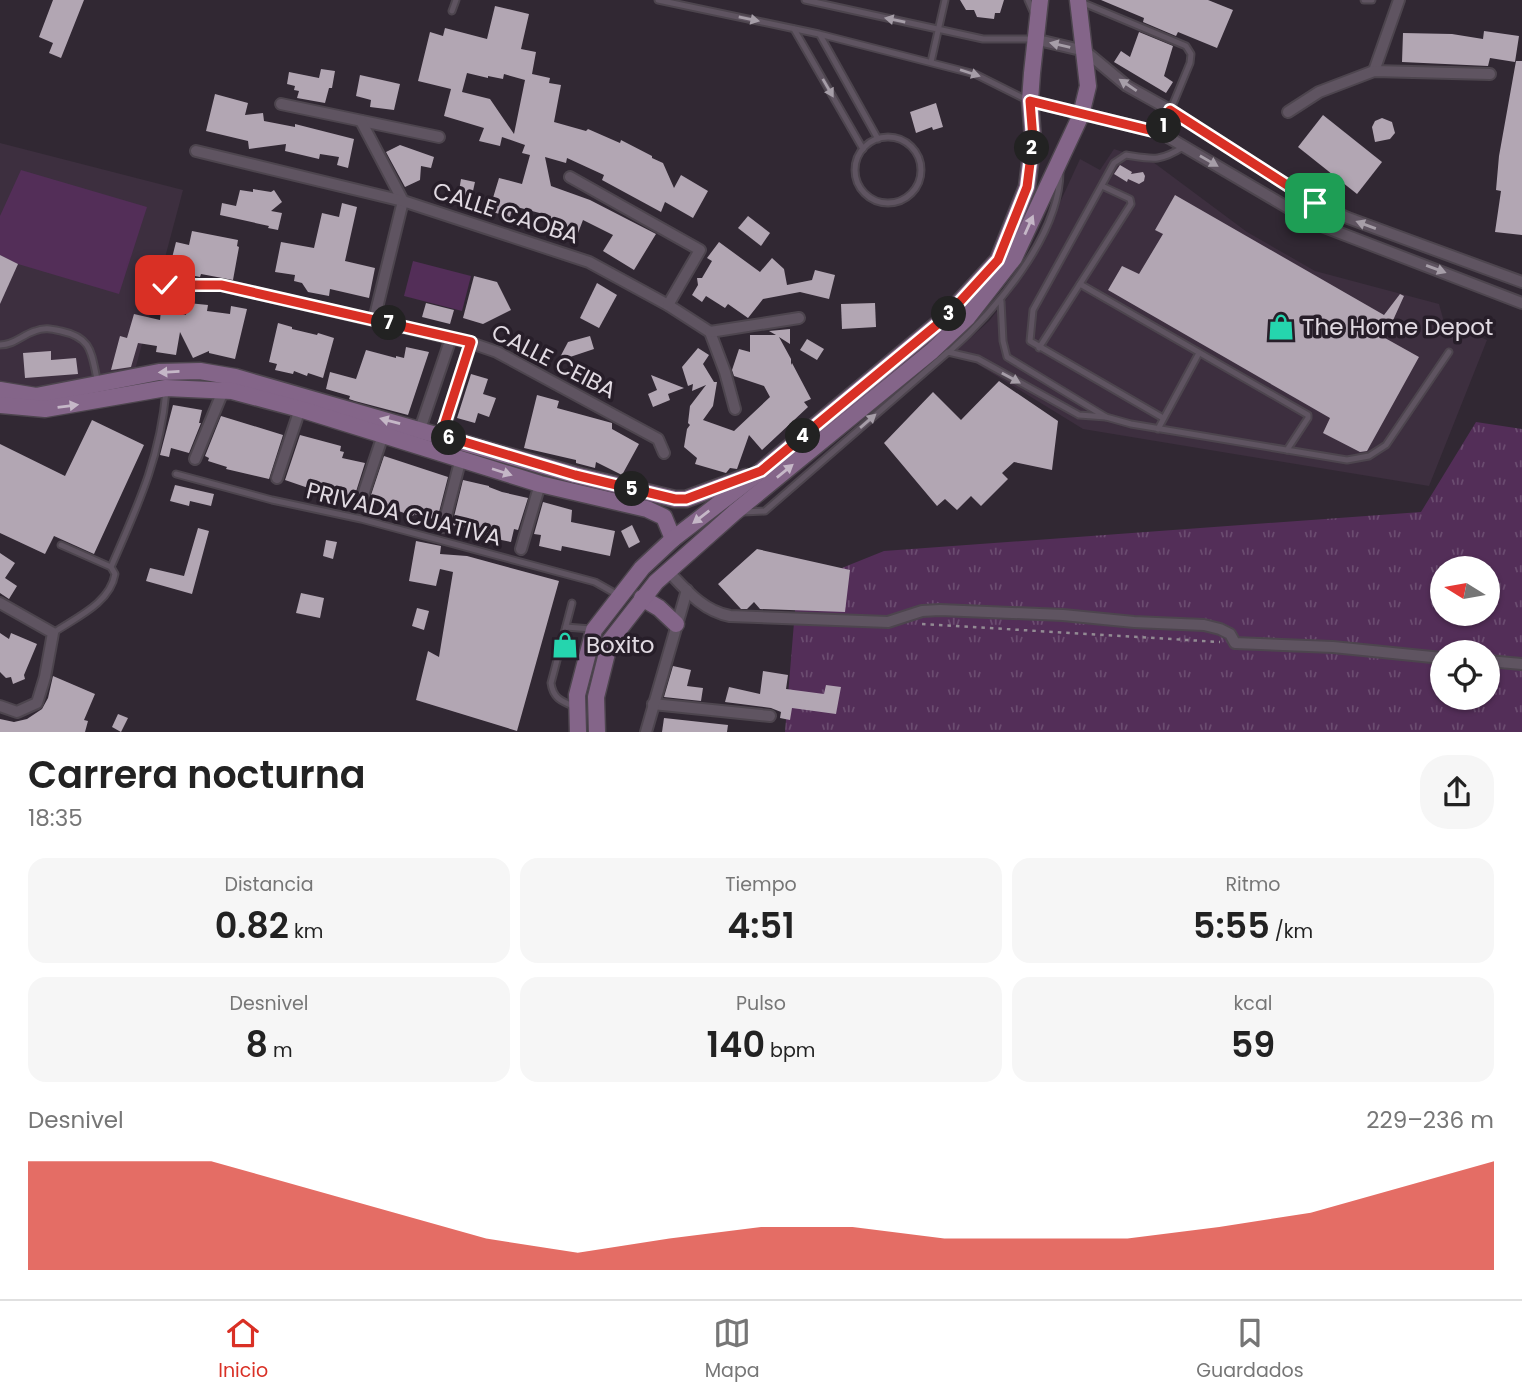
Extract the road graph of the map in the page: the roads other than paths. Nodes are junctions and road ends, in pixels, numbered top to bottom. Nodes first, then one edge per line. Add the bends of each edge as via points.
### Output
1 (456, 0) edge
2 (658, 0) edge
3 (804, 0) edge
4 (945, 0) edge
5 (1028, 0) edge
6 (1040, 0) edge
7 (1364, 0) edge
8 (1372, 0) edge
9 (1399, 0) edge
10 (1079, 1) edge
11 (452, 11) dead end
12 (1037, 19) junction
13 (794, 29) junction
14 (938, 30) junction
15 (819, 34) junction
16 (1034, 39) junction
17 (1085, 51) junction
18 (931, 62) junction
19 (1374, 71) junction
20 (1490, 74) dead end
21 (1030, 101) junction
22 (281, 104) dead end
23 (1170, 110) junction
24 (1287, 112) dead end
25 (1081, 115) junction
26 (361, 121) junction
27 (1161, 133) junction
28 (439, 137) dead end
29 (878, 139) junction
30 (1183, 146) junction
31 (863, 149) junction
32 (196, 151) dead end
33 (1060, 155) junction
34 (570, 177) dead end
35 (1102, 186) junction
36 (403, 201) junction
37 (1403, 238) junction
38 (1397, 255) junction
39 (1522, 282) edge
40 (1080, 284) junction
41 (165, 285) dead end
42 (1000, 301) junction
43 (1522, 303) edge
44 (668, 305) junction
45 (799, 318) dead end
46 (374, 320) junction
47 (710, 332) junction
48 (451, 338) junction
49 (471, 342) junction
50 (0, 345) edge
51 (1040, 348) junction
52 (940, 352) junction
53 (1448, 352) dead end
54 (1199, 353) junction
55 (99, 384) junction
56 (166, 388) junction
57 (251, 389) junction
58 (0, 390) edge
59 (223, 391) junction
60 (0, 405) edge
61 (300, 409) junction
62 (735, 409) dead end
63 (1106, 417) junction
64 (1163, 418) junction
65 (420, 429) junction
66 (1158, 429) junction
67 (383, 435) junction
68 (441, 435) junction
69 (415, 446) junction
70 (1287, 450) junction
71 (438, 452) junction
72 (664, 453) dead end
73 (461, 458) junction
74 (195, 459) dead end
75 (761, 471) junction
76 (176, 474) dead end
77 (278, 478) dead end
78 (540, 484) junction
79 (361, 501) dead end
80 (443, 527) dead end
81 (673, 539) junction
82 (61, 545) dead end
83 (521, 549) dead end
84 (111, 567) junction
85 (668, 571) junction
86 (687, 590) junction
87 (621, 597) junction
88 (642, 598) junction
89 (0, 603) edge
90 (572, 603) dead end
91 (676, 624) junction
92 (566, 627) junction
93 (594, 630) junction
94 (53, 634) junction
95 (1430, 657) edge
96 (1500, 662) edge
97 (1522, 664) edge
98 (653, 704) junction
99 (0, 706) edge
100 (576, 708) junction
101 (770, 716) dead end
102 (578, 732) edge
103 (597, 732) edge
104 (646, 732) edge

1 - 11 lane
2 -> 13 lane
14 -> 3 lane
4 - 14 lane
5 - 12 lane
6 - 12 main road
7 - 8 lane
9 - 19 street
10 - 17 main road
10 - 23 lane via 1186,46 1190,64
12 - 16 main road
13 - 15 lane
13 -> 31 lane
14 - 16 lane via 982,38
14 - 18 lane
15 - 18 lane
15 - 29 lane
17 -> 16 street
16 - 21 main road
23 -> 17 street via 1127,86
17 - 25 main road via 1088,86
18 -> 21 lane via 975,74
19 - 20 street
19 - 24 street via 1319,92
21 - 25 street
21 - 75 main road via 1033,139 1027,187 998,260 945,318
22 - 26 street
23 - 27 lane
37 -> 23 street via 1315,203
25 - 27 street
25 - 33 main road
26 - 28 street
26 - 36 street
27 - 30 street
29 - 31 lane
29 - 31 lane via 897,138 917,155 919,180 906,197 885,203 868,197 855,170
30 - 35 lane via 1165,158 1126,155 1114,163
30 -> 38 street via 1314,223
32 - 36 street, CALLE CAOBA
33 - 42 lane via 1060,184 1050,217
52 -> 33 main road via 1014,258
34 - 44 street via 700,250
35 - 40 lane via 1130,199 1131,204
35 - 51 lane via 1033,310 1030,341
36 - 44 street, CALLE CAOBA via 589,262
36 - 46 street
37 - 38 street
37 - 39 street
38 -> 43 street
40 - 51 lane
40 - 54 lane
41 - 46 street, CALLE CEIBA via 221,285
42 - 52 lane via 972,331
42 - 63 lane via 1007,357
44 - 47 street, CALLE CAOBA
45 - 47 street
46 - 48 street, CALLE CEIBA
47 - 62 street
48 - 49 street, CALLE CEIBA
48 - 65 street
49 - 68 street
49 - 72 street, CALLE CEIBA via 658,439
50 - 55 lane via 48,328 81,337 89,347
51 - 64 lane
52 -> 63 lane via 978,359 1079,415
85 -> 52 main road via 735,512
53 - 70 lane via 1386,446 1369,456 1347,460
54 - 64 lane
54 - 70 lane via 1308,415
57 -> 55 main road via 200,371 159,372
55 - 58 main road via 36,396
56 - 59 main road
60 -> 56 main road via 45,408
56 - 84 lane via 163,427 151,468
57 - 59 main road
57 - 61 main road
65 -> 57 main road
59 - 74 street
61 - 67 main road
61 - 77 street
63 - 66 lane
64 - 66 lane
65 - 68 main road
65 - 69 street
66 - 70 lane
67 - 69 main road
67 - 79 street
68 - 71 street
68 - 75 main road via 675,499
69 - 71 main road
71 - 73 main road
73 -> 78 main road
73 - 80 street
75 -> 81 main road
76 - 87 lane, PRIVADA CUATIVA via 448,541 595,583
78 - 81 main road via 660,514
78 - 83 street
81 - 87 main road via 642,568
82 - 84 lane
84 - 94 lane via 113,587 106,597
85 - 86 street
85 - 88 main road
86 - 91 street
86 - 95 street via 715,613 730,616 888,622 940,610 1063,615 1205,625 1230,634 1236,643
87 - 93 main road
88 - 91 main road
88 - 103 main road via 610,641 596,697
89 - 94 street
90 - 92 lane
91 - 98 street
92 - 93 lane
92 - 100 lane via 552,692 558,701
93 - 100 main road
94 - 99 street via 37,703 17,712
96 - 97 street
98 - 101 street
98 - 104 street
100 - 102 main road

